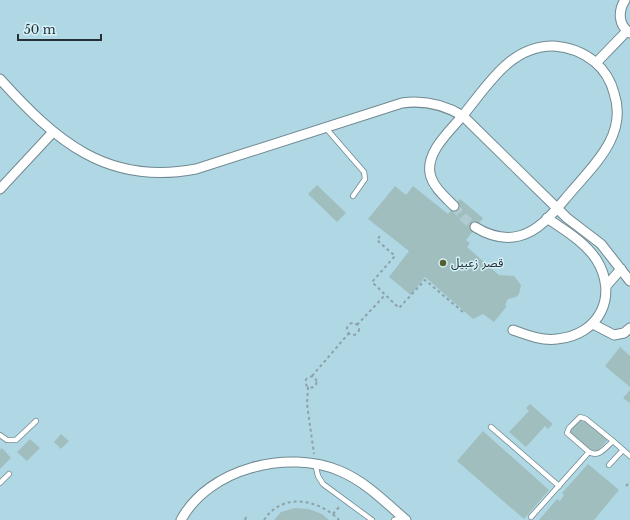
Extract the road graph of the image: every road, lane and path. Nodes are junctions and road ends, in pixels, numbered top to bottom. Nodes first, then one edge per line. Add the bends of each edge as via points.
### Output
1 (625, 0) edge
2 (628, 32) edge
3 (596, 63) junction
4 (0, 79) edge
5 (463, 116) junction
6 (325, 128) junction
7 (53, 132) junction
8 (0, 189) edge
9 (353, 196) dead end
10 (454, 206) tunnel mouth
11 (557, 208) junction
12 (547, 218) junction
13 (476, 227) tunnel mouth
14 (380, 236) dead end
15 (621, 269) junction
16 (630, 281) edge
17 (607, 285) junction
18 (385, 295) junction
19 (463, 312) dead end
20 (593, 324) junction
21 (357, 325) junction
22 (630, 328) edge
23 (513, 330) dead end
24 (349, 333) junction
25 (312, 376) junction
26 (308, 387) junction
27 (36, 421) dead end
28 (491, 427) dead end
29 (0, 435) edge
30 (613, 441) junction
31 (624, 450) junction
32 (589, 452) junction
33 (630, 456) edge
34 (315, 464) junction
35 (609, 465) dead end
36 (9, 474) dead end
37 (630, 482) edge
38 (0, 483) edge
39 (559, 486) junction
40 (626, 486) dead end
41 (344, 500) junction
42 (333, 514) junction
43 (247, 515) dead end
44 (531, 517) dead end
45 (400, 519) edge
46 (181, 520) edge
47 (245, 520) edge
48 (264, 520) edge
49 (339, 520) edge
50 (372, 520) edge

1 - 2 street via 620,15 622,24
2 - 3 street
3 - 5 street via 574,50 558,46 540,47 524,52 503,67
3 - 11 street via 608,78 615,95 618,113 615,131 602,156
4 - 7 street
5 - 6 street via 444,106 412,101
5 - 10 street via 435,150 430,167 438,189
5 - 11 street
6 - 7 street via 196,169 159,173 131,171 103,163 77,150
6 - 9 lane via 364,172 365,179
7 - 8 street
11 - 12 street
11 - 15 street via 601,244
12 - 13 street via 532,231 517,236 492,236
12 - 17 street via 574,236 590,251 601,268
14 - 18 path via 377,240 395,256 372,282
15 - 16 street
15 - 17 street
17 - 20 street via 604,306
18 - 19 path via 399,308 425,280
18 - 21 path
20 - 22 street via 614,335 624,333
20 - 23 street via 576,334 557,339 537,338
21 - 24 path via 352,323 348,326
21 - 24 path via 357,334
24 - 25 path
25 - 26 path via 306,378
25 - 26 path via 317,384 312,388
26 - 34 path via 307,404
27 - 29 lane via 16,440 7,440
28 - 39 lane
30 - 31 lane
30 - 32 lane via 598,454
30 - 32 lane via 586,419 578,418 567,433
31 - 33 lane
31 - 35 lane
32 - 39 lane
34 - 41 lane via 320,480
34 - 45 street via 339,471 361,482
34 - 46 street via 275,463 238,473 217,484 198,499
36 - 38 lane
37 - 40 path
39 - 44 lane
41 - 42 path
41 - 50 lane
42 - 48 path via 313,503 297,501 276,508
42 - 49 path
43 - 47 path

